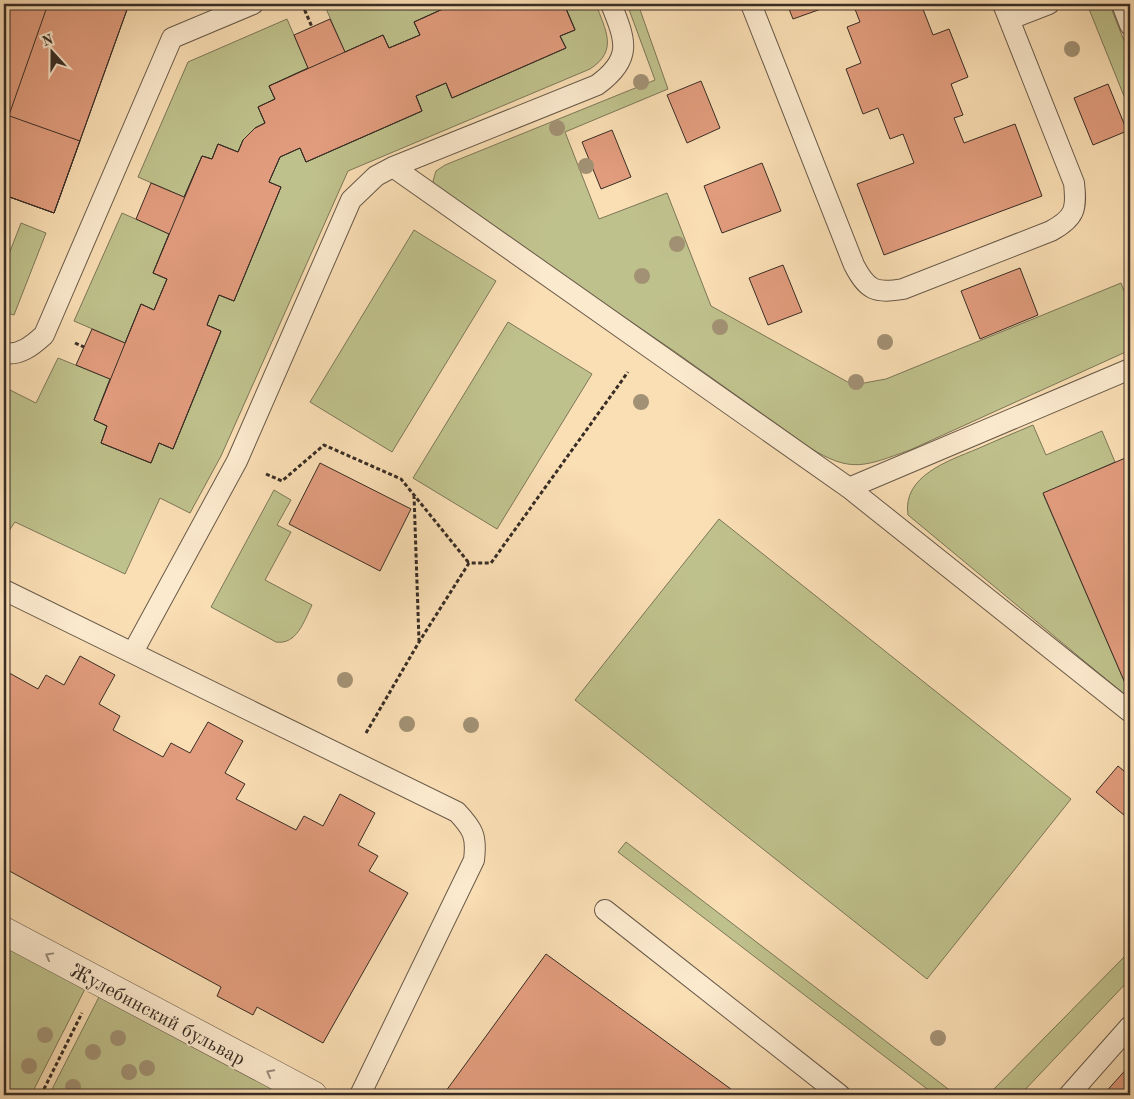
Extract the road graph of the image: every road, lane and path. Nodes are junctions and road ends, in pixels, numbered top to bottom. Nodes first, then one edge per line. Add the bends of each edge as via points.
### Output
1 (253, 4) edge
2 (302, 4) edge
3 (611, 4) edge
4 (751, 4) edge
5 (1049, 4) edge
6 (1122, 4) edge
7 (1006, 12) edge
8 (1130, 25) edge
9 (312, 27) dead end
10 (394, 167) junction
11 (647, 346) junction
12 (4, 353) edge
13 (1130, 369) edge
14 (237, 461) junction
15 (849, 488) junction
16 (414, 495) junction
17 (469, 563) junction
18 (4, 590) edge
19 (419, 642) junction
20 (133, 652) junction
21 (1130, 712) edge
22 (350, 759) junction
23 (605, 910) dead end
24 (4, 931) edge
25 (97, 982) junction
26 (1130, 1026) edge
27 (41, 1095) edge
28 (313, 1095) edge
29 (360, 1095) edge
30 (840, 1095) edge
31 (1069, 1095) edge

1 - 12 lane via 172,38 44,335 30,348
2 - 9 path
3 - 10 lane via 624,38 623,58 612,74 597,85
4 - 7 lane via 854,265 862,281 873,290 888,292 903,289 1051,230 1064,224 1074,212 1074,183
5 - 7 lane
6 - 8 lane
10 - 11 lane
10 - 14 lane via 376,176 351,200
11 - 15 lane
11 - 17 path via 491,564
13 - 15 lane
14 - 16 path via 282,481 324,445 401,479
14 - 20 lane
15 - 21 lane
16 - 17 path
16 - 19 path
17 - 19 path
18 - 20 lane
19 - 22 path
20 - 22 lane
22 - 29 lane via 457,812 471,826 476,843 474,860
23 - 30 lane
25 -> 24 street, Жулебинский бульвар
25 - 27 path
28 -> 25 street, Жулебинский бульвар
26 - 31 lane

